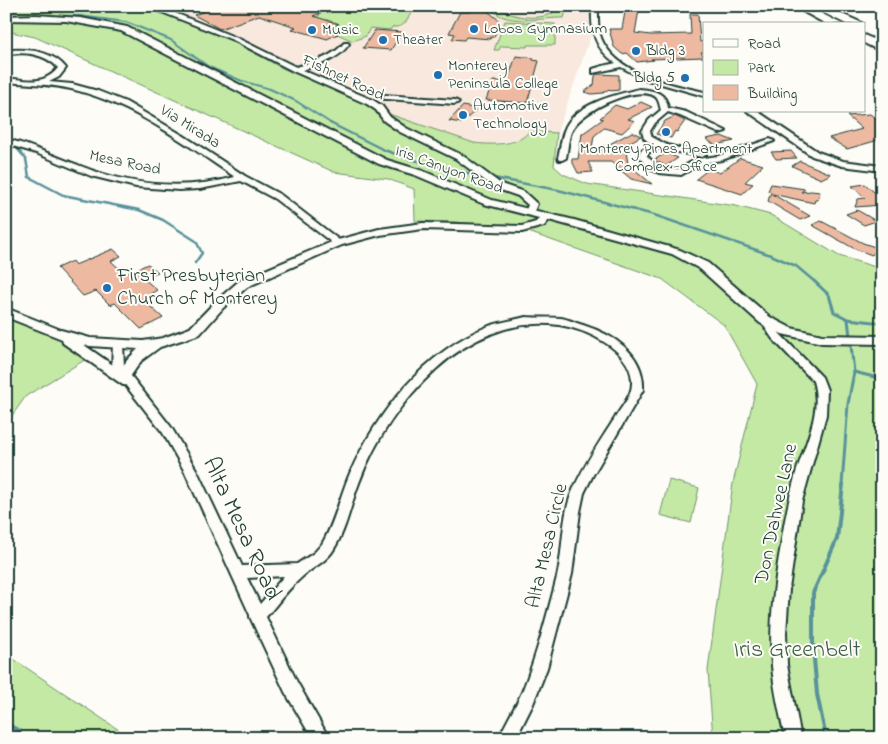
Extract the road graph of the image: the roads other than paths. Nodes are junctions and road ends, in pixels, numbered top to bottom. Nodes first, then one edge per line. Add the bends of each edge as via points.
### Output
1 (148, 6) edge
2 (595, 6) edge
3 (798, 6) edge
4 (818, 6) edge
5 (6, 18) edge
6 (832, 22) edge
7 (852, 22) edge
8 (866, 29) edge
9 (882, 37) edge
10 (866, 39) edge
11 (346, 44) dead end
12 (882, 48) edge
13 (6, 53) edge
14 (32, 54) junction
15 (6, 57) edge
16 (620, 64) junction
17 (295, 70) junction
18 (596, 71) dead end
19 (6, 80) edge
20 (42, 83) junction
21 (665, 84) junction
22 (655, 93) junction
23 (703, 94) edge
24 (455, 102) dead end
25 (373, 104) junction
26 (666, 110) junction
27 (752, 112) edge
28 (722, 131) dead end
29 (6, 141) edge
30 (770, 141) dead end
31 (658, 146) junction
32 (562, 158) dead end
33 (701, 158) junction
34 (882, 169) edge
35 (242, 178) junction
36 (530, 212) junction
37 (547, 216) junction
38 (338, 243) junction
39 (6, 312) edge
40 (765, 320) junction
41 (56, 333) junction
42 (882, 340) edge
43 (165, 342) junction
44 (118, 344) junction
45 (126, 379) junction
46 (301, 570) junction
47 (237, 572) junction
48 (258, 617) junction
49 (321, 738) edge
50 (507, 738) edge
51 (793, 738) edge

1 - 17 street, Fishnet Road via 235,39
2 - 16 street via 593,23 600,43
3 - 6 highway
4 - 7 highway
5 - 36 street, Iris Canyon Road via 66,19 124,29 383,162 420,173 488,202
8 - 9 highway
10 - 12 highway
11 - 17 street via 330,57
13 - 14 street
14 - 15 street
14 - 20 street via 55,61 62,68
16 - 18 street
16 - 21 street
17 - 25 street, Fishnet Road
19 - 20 street, Via Mirada
20 - 35 street, Via Mirada via 83,89 123,104
21 - 22 street
21 - 23 street
22 - 26 street
22 - 32 street via 634,92 599,102 583,113 568,130
24 - 25 street via 389,94
25 - 36 street, Fishnet Road via 402,130 460,157 498,186 528,198 532,204
26 - 28 street
26 - 31 street via 646,128 647,136
27 - 34 street via 815,154 842,163
29 - 35 street, Mesa Road via 119,181 200,188
30 - 33 street via 719,158
31 - 33 street
31 - 33 street via 642,156 653,168 662,171 680,172
35 - 38 street, Via Mirada via 294,208
36 - 37 street, Iris Canyon Road
37 - 38 street via 540,224 527,228 423,226 379,232
37 - 40 street, Iris Canyon Road via 691,258
38 - 43 street via 243,284 195,331
39 - 41 street
40 - 42 street, Iris Canyon Road via 802,336 842,341
40 - 51 street, Don Dahvee Lane via 818,380 823,402 801,478 784,556 779,656
41 - 44 street via 90,342
41 - 45 street
43 - 44 street
43 - 45 street via 132,360
44 - 45 street, Alta Mesa Road via 118,368
45 - 47 street, Alta Mesa Road via 167,430 191,471
46 - 47 street
46 - 48 street, Alta Mesa Circle
46 - 50 street, Alta Mesa Circle via 326,549 360,464 388,417 433,367 467,341 490,328 513,321 548,321 593,332 622,350 636,367 636,390 578,493 565,574 540,668
47 - 48 street, Alta Mesa Road
48 - 49 street, Alta Mesa Road via 290,687

